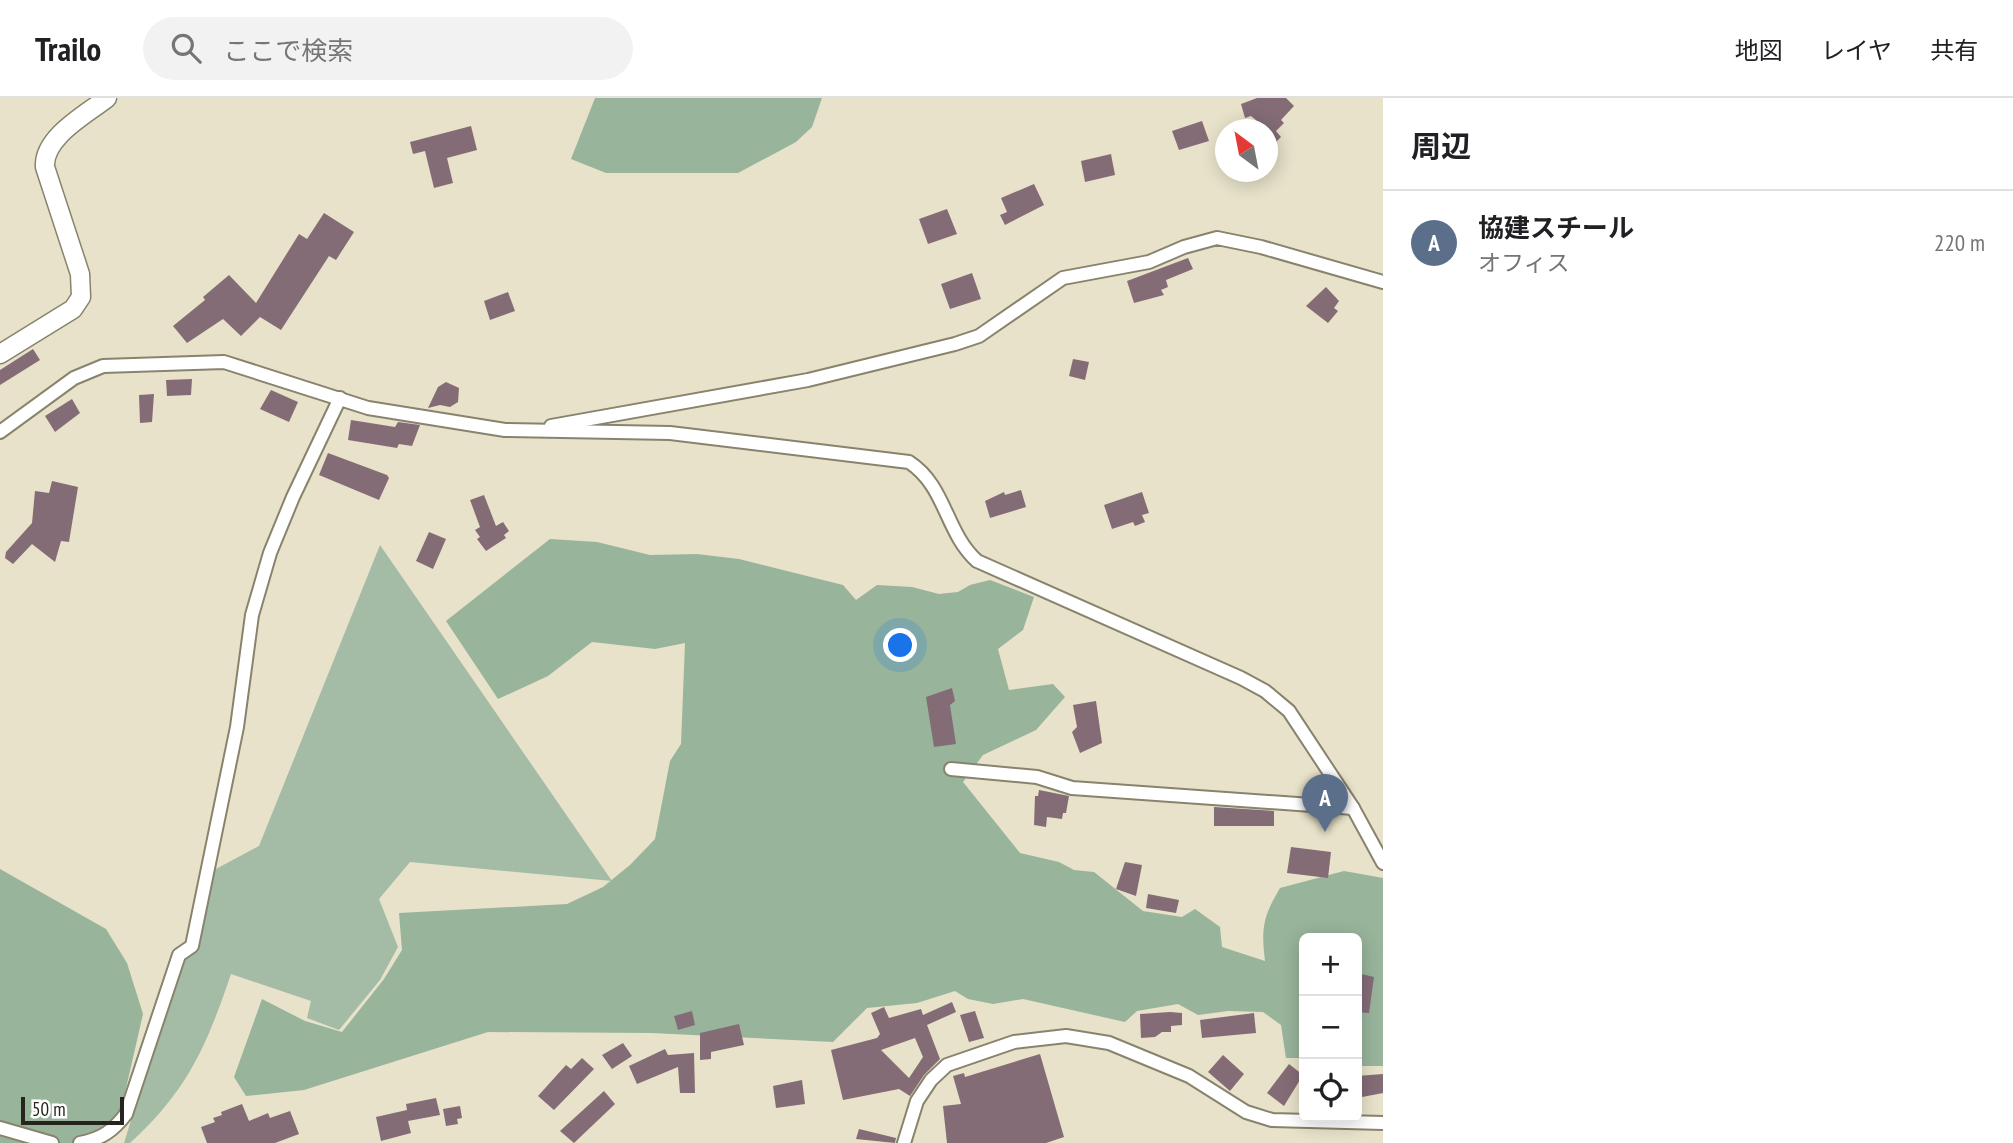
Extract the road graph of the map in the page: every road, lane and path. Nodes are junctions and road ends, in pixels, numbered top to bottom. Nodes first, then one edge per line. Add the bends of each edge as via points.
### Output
1 (107, 98) edge
2 (1383, 282) edge
3 (0, 354) edge
4 (340, 398) junction
5 (533, 430) junction
6 (0, 432) edge
7 (951, 769) dead end
8 (1353, 808) junction
9 (1383, 863) edge
10 (1383, 1123) edge
11 (0, 1128) edge
12 (52, 1143) edge
13 (80, 1143) edge
14 (904, 1143) edge

1 - 3 street via 64,132 45,157 80,274 79,303
2 - 5 street via 1217,238 1149,262 1063,278 979,336 955,344 808,380
4 - 5 street via 369,408 505,430
4 - 6 street via 223,362 103,366 74,378
4 - 13 street via 288,508 252,615 237,727 192,946 179,955 126,1114 114,1130
5 - 8 street via 670,433 909,462 930,480 958,541 977,561 1265,691 1289,711
7 - 8 street via 1037,777 1072,788
8 - 9 street
10 - 14 street via 1272,1120 1246,1112 1189,1076 1109,1043 1066,1035 1014,1042 947,1065 917,1101
11 - 12 street

